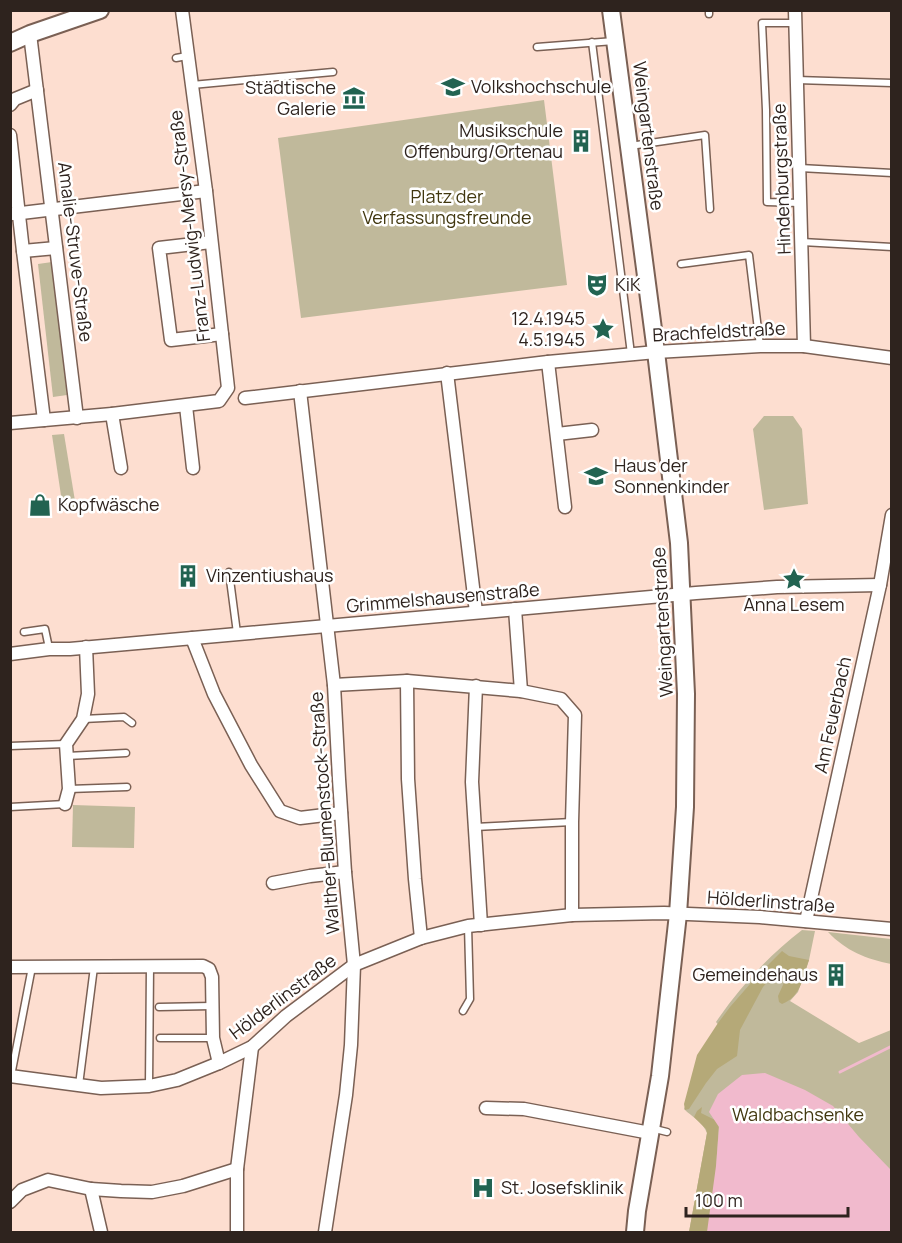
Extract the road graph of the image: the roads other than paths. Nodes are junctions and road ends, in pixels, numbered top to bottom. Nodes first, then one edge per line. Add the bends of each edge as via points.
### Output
1 (100, 10) edge
2 (182, 10) edge
3 (611, 10) edge
4 (795, 17) edge
5 (30, 34) junction
6 (616, 41) junction
7 (592, 42) junction
8 (10, 43) edge
9 (537, 47) dead end
10 (333, 72) dead end
11 (796, 80) junction
12 (891, 83) edge
13 (191, 85) junction
14 (40, 89) junction
15 (10, 105) edge
16 (10, 135) edge
17 (629, 146) junction
18 (799, 168) junction
19 (891, 173) edge
20 (206, 191) junction
21 (801, 203) junction
22 (710, 208) dead end
23 (51, 209) junction
24 (15, 214) edge
25 (212, 242) junction
26 (802, 242) junction
27 (891, 247) edge
28 (56, 248) junction
29 (23, 251) junction
30 (681, 264) dead end
31 (222, 333) junction
32 (760, 346) junction
33 (804, 346) junction
34 (656, 352) junction
35 (631, 355) junction
36 (891, 358) edge
37 (548, 362) junction
38 (447, 373) junction
39 (300, 391) junction
40 (245, 398) dead end
41 (186, 406) junction
42 (112, 414) junction
43 (77, 417) junction
44 (44, 420) junction
45 (10, 423) edge
46 (592, 430) dead end
47 (557, 434) junction
48 (121, 468) dead end
49 (193, 468) dead end
50 (565, 507) dead end
51 (891, 515) edge
52 (889, 545) edge
53 (229, 572) dead end
54 (880, 585) junction
55 (683, 595) junction
56 (515, 609) junction
57 (476, 612) junction
58 (328, 627) junction
59 (24, 632) dead end
60 (237, 633) junction
61 (192, 638) junction
62 (86, 647) junction
63 (49, 649) junction
64 (10, 654) edge
65 (407, 681) junction
66 (334, 685) junction
67 (476, 686) junction
68 (521, 691) junction
69 (83, 718) junction
70 (132, 723) dead end
71 (10, 746) edge
72 (66, 750) junction
73 (126, 753) dead end
74 (128, 786) dead end
75 (69, 789) junction
76 (65, 804) joint
77 (10, 807) edge
78 (341, 813) junction
79 (572, 822) junction
80 (475, 827) junction
81 (345, 872) junction
82 (273, 883) dead end
83 (678, 914) junction
84 (572, 915) junction
85 (806, 921) junction
86 (481, 925) junction
87 (468, 926) junction
88 (891, 929) edge
89 (421, 938) junction
90 (354, 965) junction
91 (150, 966) junction
92 (10, 967) edge
93 (32, 967) junction
94 (94, 967) junction
95 (212, 1006) junction
96 (159, 1007) dead end
97 (463, 1011) dead end
98 (160, 1038) dead end
99 (213, 1038) junction
100 (252, 1047) junction
101 (219, 1064) junction
102 (10, 1076) edge
103 (79, 1085) junction
104 (149, 1086) junction
105 (486, 1108) dead end
106 (656, 1131) junction
107 (237, 1169) junction
108 (91, 1189) junction
109 (10, 1202) edge
110 (101, 1233) edge
111 (237, 1233) edge
112 (325, 1233) edge
113 (635, 1233) edge

1 - 5 street
2 - 13 street, Franz-Ludwig-Mersy-Straße via 182,57
3 - 6 street, Weingartenstraße
4 - 11 street, Hindenburgstraße
4 - 21 lane via 762,23 767,202
5 - 8 street
5 - 14 street, Amalie-Struve-Straße
6 - 7 lane
6 - 17 street, Weingartenstraße
7 - 9 lane
7 - 35 lane
10 - 13 lane
11 - 12 lane
11 - 18 street, Hindenburgstraße
13 - 20 street, Franz-Ludwig-Mersy-Straße
14 - 15 street
14 - 23 street, Amalie-Struve-Straße
16 - 24 street
17 - 22 lane via 705,135
17 - 34 street, Weingartenstraße
18 - 19 lane
18 - 21 street, Hindenburgstraße
20 - 23 street
20 - 25 street, Franz-Ludwig-Mersy-Straße
21 - 26 street, Hindenburgstraße
23 - 24 street
23 - 28 street, Amalie-Struve-Straße
24 - 29 street
25 - 31 street, Franz-Ludwig-Mersy-Straße
25 - 31 street via 159,248 171,340
26 - 27 lane
26 - 33 street, Hindenburgstraße
28 - 29 street
28 - 43 street, Amalie-Struve-Straße
29 - 44 street
30 - 32 lane via 748,255
31 - 41 street, Franz-Ludwig-Mersy-Straße via 228,388 219,401
32 - 33 street, Brachfeldstraße
32 - 34 street, Brachfeldstraße
33 - 36 street, Brachfeldstraße
34 - 35 street, Brachfeldstraße
34 - 55 street, Weingartenstraße
35 - 37 street, Brachfeldstraße
37 - 38 street, Brachfeldstraße
37 - 47 street
38 - 39 street, Brachfeldstraße
38 - 57 street
39 - 40 street, Brachfeldstraße
39 - 58 street, Walther-Blumenstock-Straße
41 - 42 street, Franz-Ludwig-Mersy-Straße
41 - 49 street
42 - 43 street, Franz-Ludwig-Mersy-Straße
42 - 48 street
43 - 44 street, Franz-Ludwig-Mersy-Straße
44 - 45 street, Franz-Ludwig-Mersy-Straße
46 - 47 street
47 - 50 street
51 - 52 street, Am Feuerbach
52 - 54 street, Am Feuerbach
53 - 60 lane
54 - 55 street, Grimmelshausenstraße via 777,587
54 - 85 street, Am Feuerbach
55 - 56 street, Grimmelshausenstraße
55 - 83 street, Weingartenstraße via 685,807
56 - 57 street, Grimmelshausenstraße
56 - 68 street
57 - 58 street, Grimmelshausenstraße
58 - 60 street, Grimmelshausenstraße
58 - 66 street, Walther-Blumenstock-Straße
59 - 63 lane via 45,629
60 - 61 street, Grimmelshausenstraße
61 - 62 street, Grimmelshausenstraße
61 - 78 street via 214,694 280,811 300,818
62 - 63 street, Grimmelshausenstraße
62 - 69 street via 88,693
63 - 64 street, Grimmelshausenstraße
65 - 66 street
65 - 67 street
65 - 89 street via 409,801
66 - 78 street, Walther-Blumenstock-Straße
67 - 68 street
67 - 80 street via 472,782
68 - 79 street via 561,699 575,715
69 - 70 lane via 124,717
69 - 72 street
71 - 72 lane
72 - 73 lane
72 - 75 street
74 - 75 lane
75 - 76 street
76 - 77 lane
78 - 81 street, Walther-Blumenstock-Straße
79 - 80 lane
79 - 84 street
80 - 86 street
81 - 82 street
81 - 90 street, Walther-Blumenstock-Straße
83 - 84 street, Hölderlinstraße
83 - 85 street, Hölderlinstraße
83 - 106 street, Weingartenstraße
84 - 86 street, Hölderlinstraße
85 - 88 street, Hölderlinstraße
86 - 87 street, Hölderlinstraße
87 - 89 street, Hölderlinstraße
87 - 97 lane via 470,999
89 - 90 street, Hölderlinstraße
90 - 100 street, Hölderlinstraße
90 - 112 street, Walther-Blumenstock-Straße via 349,1065
91 - 94 street
91 - 95 street via 209,969
91 - 104 lane
92 - 93 street
93 - 94 street
93 - 102 lane
94 - 103 lane
95 - 96 lane
95 - 99 street
98 - 99 lane
99 - 101 street
100 - 101 street, Hölderlinstraße
100 - 107 street
101 - 104 street, Hölderlinstraße
102 - 103 street, Hölderlinstraße
103 - 104 street, Hölderlinstraße
105 - 106 street via 524,1108
106 - 113 street, Weingartenstraße
107 - 108 street via 152,1192
107 - 111 street
108 - 109 street via 48,1180 22,1190
108 - 110 street

